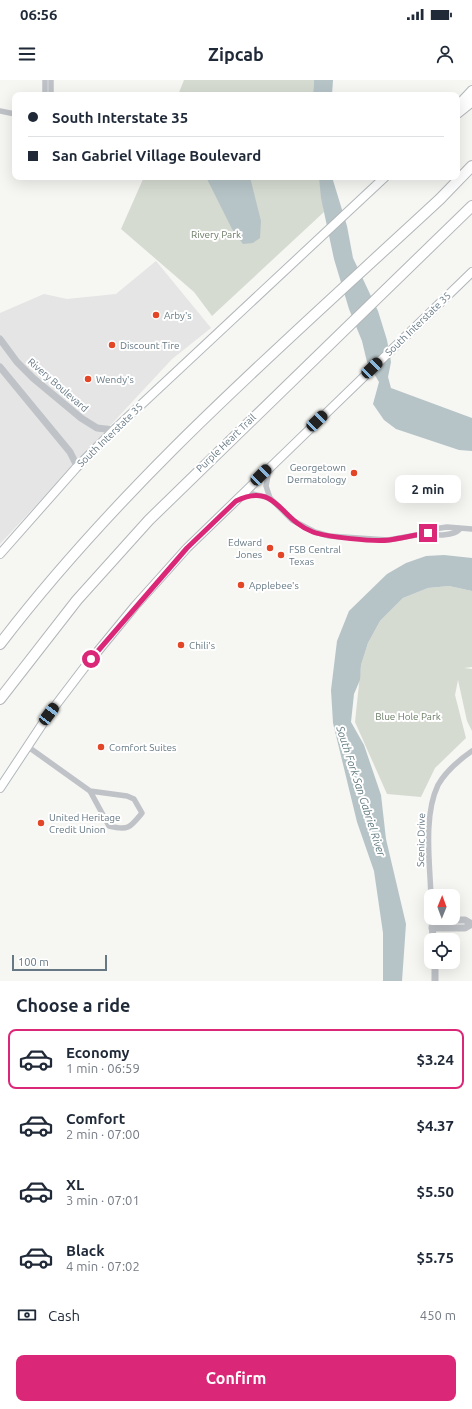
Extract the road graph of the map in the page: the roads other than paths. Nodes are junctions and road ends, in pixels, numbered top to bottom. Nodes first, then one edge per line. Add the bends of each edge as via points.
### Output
1 (45, 80) edge
2 (51, 80) edge
3 (472, 90) edge
4 (45, 92) edge
5 (51, 92) edge
6 (472, 101) edge
7 (460, 103) edge
8 (0, 111) edge
9 (460, 111) edge
10 (12, 113) edge
11 (472, 166) edge
12 (460, 178) edge
13 (382, 180) edge
14 (458, 180) edge
15 (472, 206) edge
16 (472, 272) edge
17 (0, 339) edge
18 (0, 367) edge
19 (114, 430) junction
20 (270, 466) junction
21 (76, 468) junction
22 (270, 498) junction
23 (236, 501) junction
24 (472, 529) edge
25 (0, 554) edge
26 (0, 644) edge
27 (0, 699) edge
28 (27, 746) junction
29 (472, 751) edge
30 (0, 788) edge
31 (90, 790) junction
32 (431, 889) edge
33 (460, 920) edge
34 (472, 924) edge
35 (432, 928) joint
36 (432, 933) edge
37 (435, 969) edge
38 (435, 981) edge

1 - 4 street
2 - 5 street
3 - 7 main road
6 - 9 highway
8 - 10 street
11 - 12 highway
13 - 19 main road, South Interstate 35
14 - 26 highway via 159,463 108,515 36,597
15 - 27 highway, Purple Heart Trail via 148,520 103,569 33,654
16 - 20 main road, South Interstate 35
17 - 19 street, Rivery Boulevard via 33,378 81,418 97,428
18 - 21 street via 70,452
19 - 21 main road, South Interstate 35
20 - 22 street via 266,480
20 - 23 main road, South Interstate 35
21 - 25 main road, South Interstate 35
22 - 23 street via 253,494
22 - 24 street via 301,526 329,536 388,540 447,527
23 - 28 main road, South Interstate 35 via 187,548 105,641
28 - 30 main road, South Interstate 35
28 - 31 street
29 - 32 street, Scenic Drive via 449,770 434,796 429,833
31 - 31 street via 109,826 123,829 130,827 142,813 134,799
33 - 34 street
34 - 35 street via 465,928
35 - 36 street
37 - 38 street

